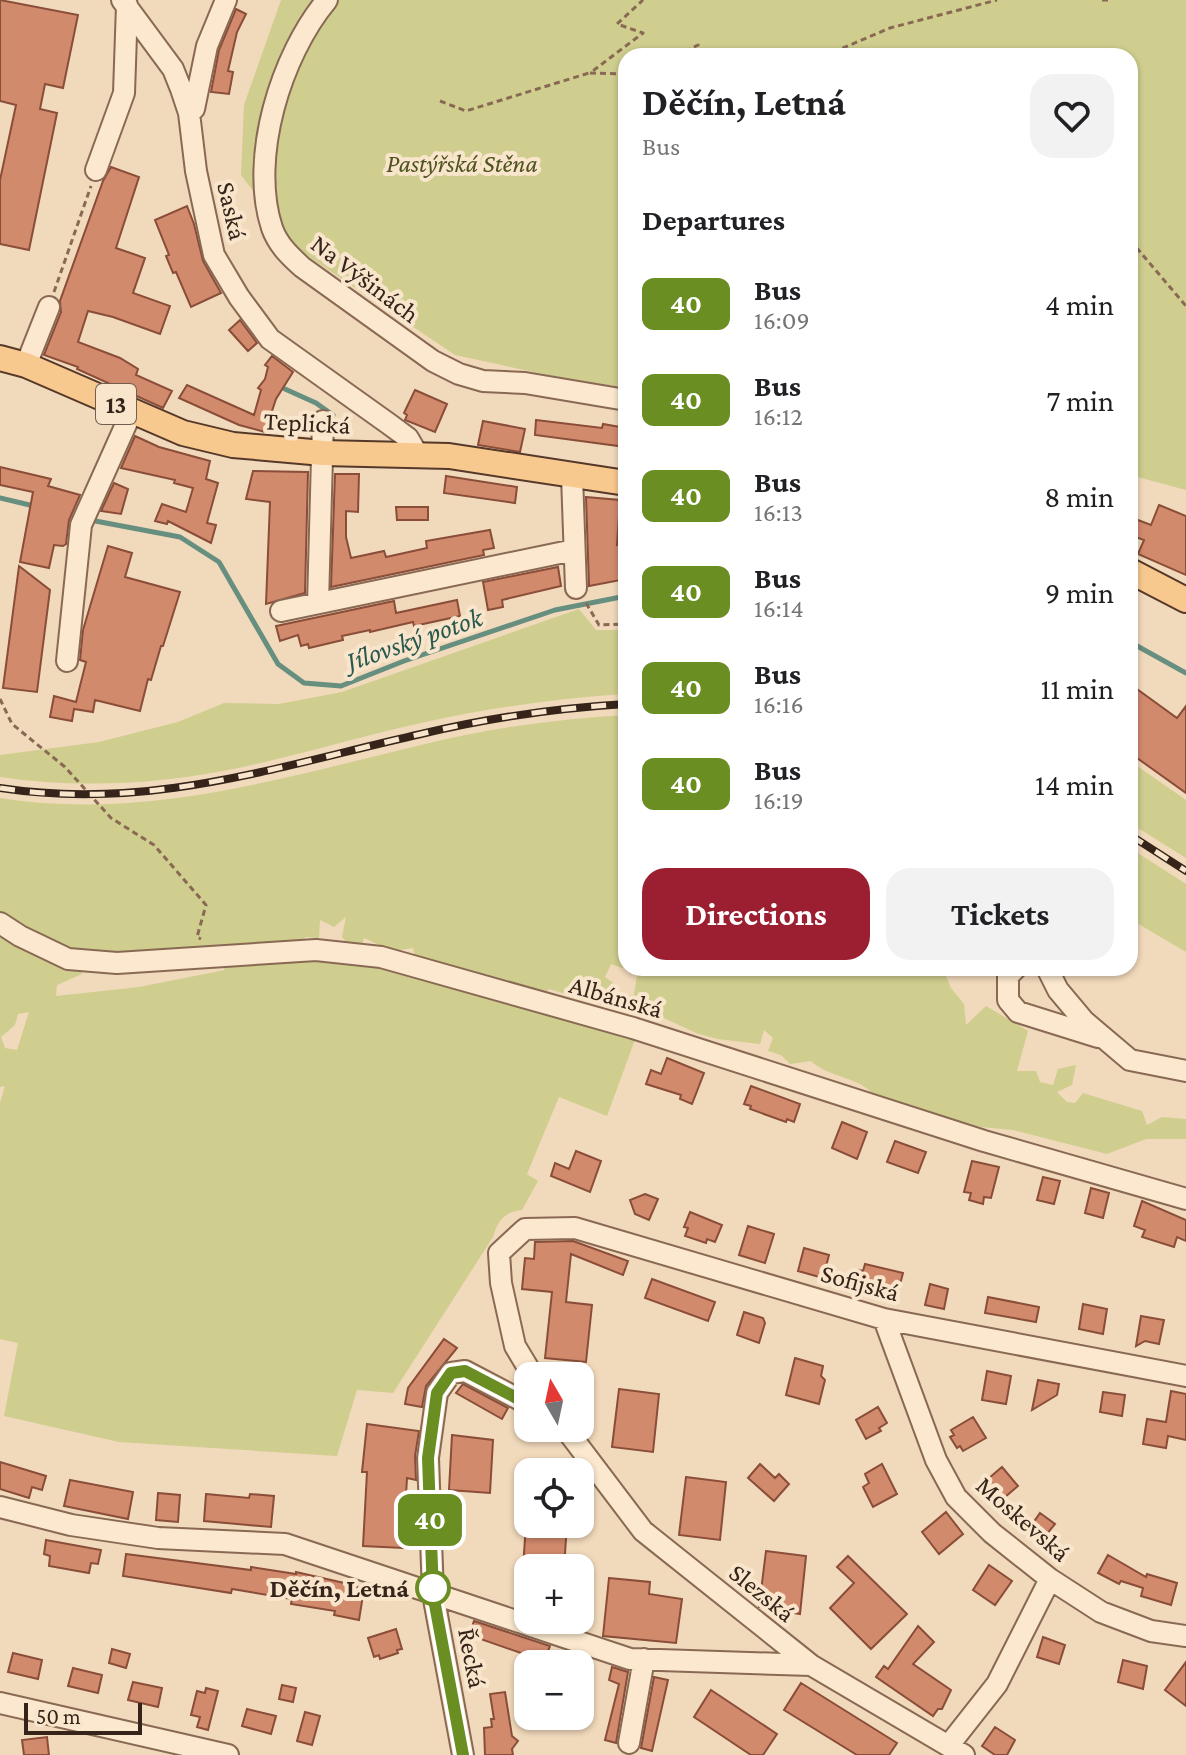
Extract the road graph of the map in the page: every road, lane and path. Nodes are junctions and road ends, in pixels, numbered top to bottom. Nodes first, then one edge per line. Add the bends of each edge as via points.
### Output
1 (226, 0) edge
2 (327, 0) edge
3 (643, 0) edge
4 (997, 0) edge
5 (1102, 0) edge
6 (1108, 0) edge
7 (127, 2) edge
8 (623, 48) edge
9 (843, 48) edge
10 (618, 52) edge
11 (590, 73) junction
12 (618, 74) edge
13 (440, 101) dead end
14 (189, 113) junction
15 (96, 170) joint
16 (1138, 249) edge
17 (1186, 306) edge
18 (49, 307) joint
19 (1, 359) edge
20 (26, 365) junction
21 (618, 399) edge
22 (132, 411) junction
23 (323, 421) dead end
24 (323, 453) junction
25 (418, 455) junction
26 (572, 476) junction
27 (618, 482) edge
28 (574, 550) junction
29 (1138, 575) edge
30 (576, 588) joint
31 (1186, 600) edge
32 (318, 603) junction
33 (281, 611) dead end
34 (618, 624) edge
35 (67, 661) dead end
36 (0, 699) edge
37 (0, 923) edge
38 (226, 956) junction
39 (1008, 976) edge
40 (1051, 976) edge
41 (1106, 1039) junction
42 (1186, 1071) edge
43 (1186, 1199) edge
44 (884, 1319) junction
45 (525, 1362) edge
46 (1186, 1376) edge
47 (514, 1397) edge
48 (576, 1442) edge
49 (0, 1507) edge
50 (1050, 1579) junction
51 (433, 1594) junction
52 (1186, 1636) edge
53 (644, 1659) junction
54 (811, 1665) junction
55 (0, 1703) edge
56 (629, 1743) dead end
57 (956, 1750) edge
58 (228, 1755) edge
59 (463, 1755) edge

1 - 14 street
2 - 21 street, Na Výšinách via 285,71 272,120 265,178 273,230 283,249 433,361 459,374
3 - 8 path via 617,24 643,33
4 - 9 path via 890,28
5 - 6 path
7 - 14 street, Saská via 173,69
7 - 15 street via 124,93
10 - 11 path
11 - 12 path
11 - 13 path via 466,111
14 - 25 street, Saská via 214,255 239,297 270,339 408,438
15 - 18 path
16 - 17 path
18 - 20 street
19 - 20 main road, Teplická / 13
20 - 22 main road, Teplická / 13
22 - 24 main road, Teplická / 13 via 209,441
22 - 35 street via 84,516
23 - 24 street
24 - 25 main road, Teplická / 13
24 - 32 street
25 - 26 main road, Teplická / 13
26 - 27 main road, Teplická / 13
26 - 28 street
28 - 30 street
28 - 32 street
29 - 31 main road
30 - 34 path via 599,625
32 - 33 street
36 - 38 path via 12,724 65,767 111,818 154,845 206,905 197,937
37 - 38 street, Albánská via 68,959 117,963
38 - 43 street, Albánská via 316,950 381,957 633,1028 984,1141
39 - 41 street via 1008,1000 1018,1012
40 - 41 street via 1084,1021
41 - 42 street via 1130,1060
44 - 45 street, Sofijská via 575,1228 525,1229 499,1253 515,1346
44 - 46 street, Sofijská
44 - 50 street, Moskevská via 936,1460 956,1497
47 - 51 street, Řecká via 465,1371 451,1373 437,1393 428,1458
48 - 54 street, Slezská via 643,1531
49 - 51 street via 158,1538 285,1544
50 - 52 street, Moskevská via 1101,1612 1151,1631
50 - 57 street via 997,1684
51 - 53 street via 630,1659
51 - 59 street, Řecká
53 - 54 street
53 - 56 street
54 - 57 street, Slezská
55 - 58 street

